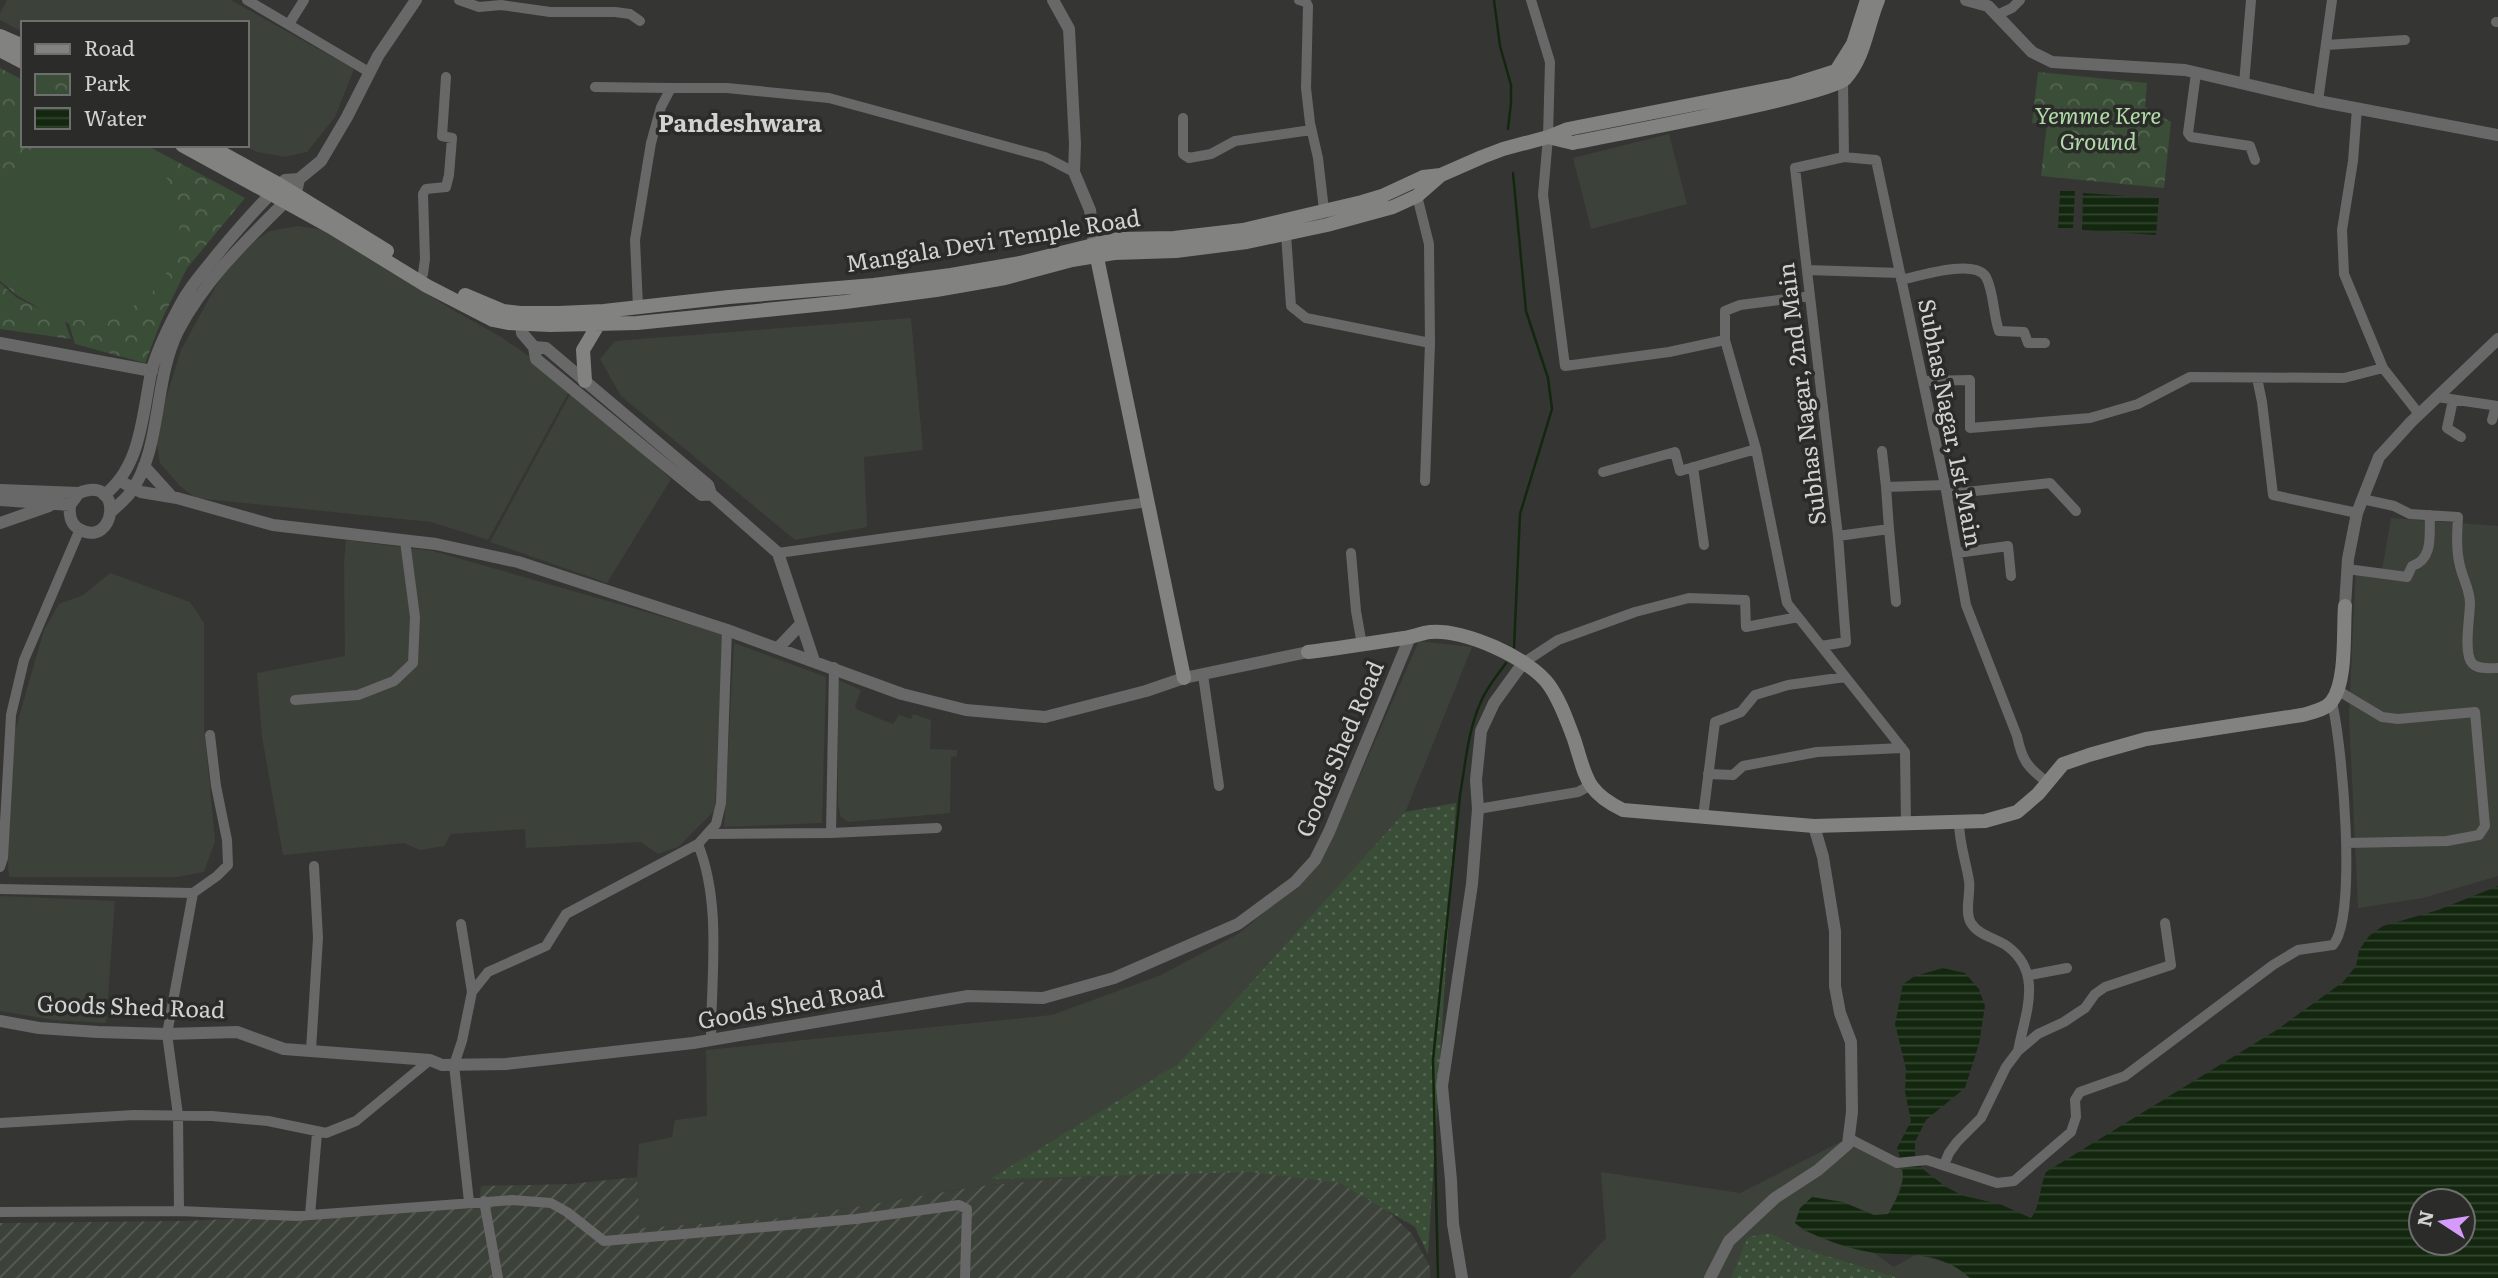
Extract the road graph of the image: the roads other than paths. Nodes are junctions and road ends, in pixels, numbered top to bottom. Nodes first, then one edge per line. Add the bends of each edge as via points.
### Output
1 (247, 0) edge
2 (304, 0) edge
3 (416, 0) edge
4 (459, 0) edge
5 (1054, 0) edge
6 (1299, 0) edge
7 (1531, 0) edge
8 (1867, 0) edge
9 (1878, 0) edge
10 (1966, 0) edge
11 (2020, 0) edge
12 (2251, 0) edge
13 (2332, 0) edge
14 (1997, 15) junction
15 (640, 21) dead end
16 (289, 24) junction
17 (0, 36) edge
18 (2405, 40) dead end
19 (21, 45) edge
20 (2326, 45) junction
21 (0, 50) edge
22 (21, 61) edge
23 (369, 72) junction
24 (2196, 73) junction
25 (1840, 76) junction
26 (446, 77) dead end
27 (2244, 84) junction
28 (595, 87) dead end
29 (671, 88) junction
30 (2319, 101) junction
31 (2357, 108) junction
32 (1183, 118) dead end
33 (1311, 130) junction
34 (2498, 135) edge
35 (1548, 137) junction
36 (186, 147) edge
37 (210, 147) edge
38 (1844, 157) junction
39 (2255, 160) dead end
40 (1074, 172) junction
41 (1441, 175) junction
42 (275, 190) junction
43 (292, 191) junction
44 (1417, 196) junction
45 (1324, 210) junction
46 (1327, 225) junction
47 (1286, 234) junction
48 (1096, 250) junction
49 (1034, 265) junction
50 (1807, 270) junction
51 (423, 274) junction
52 (1901, 277) junction
53 (1810, 296) junction
54 (638, 307) junction
55 (520, 319) junction
56 (598, 325) junction
57 (2498, 339) edge
58 (1725, 340) junction
59 (0, 343) edge
60 (2045, 343) dead end
61 (1430, 344) junction
62 (534, 347) junction
63 (2383, 368) junction
64 (158, 371) junction
65 (2257, 378) junction
66 (585, 380) junction
67 (1923, 382) junction
68 (2437, 397) junction
69 (2453, 400) junction
70 (2497, 406) edge
71 (2419, 414) junction
72 (2492, 420) dead end
73 (2461, 437) dead end
74 (1756, 449) junction
75 (1882, 451) dead end
76 (144, 466) junction
77 (1693, 467) junction
78 (1603, 472) dead end
79 (120, 481) junction
80 (1425, 481) dead end
81 (1886, 487) junction
82 (133, 488) junction
83 (1946, 489) junction
84 (0, 490) edge
85 (79, 493) junction
86 (711, 494) junction
87 (104, 495) junction
88 (173, 497) junction
89 (55, 498) junction
90 (0, 499) edge
91 (2362, 499) junction
92 (1148, 502) junction
93 (70, 505) junction
94 (2076, 511) dead end
95 (111, 512) junction
96 (2357, 513) junction
97 (2430, 515) junction
98 (0, 523) edge
99 (1889, 528) junction
100 (80, 529) junction
101 (1838, 536) junction
102 (405, 541) junction
103 (1703, 545) dead end
104 (778, 553) junction
105 (1351, 553) dead end
106 (1957, 553) junction
107 (2347, 569) junction
108 (2011, 576) dead end
109 (1896, 603) dead end
110 (2345, 606) joint
111 (1798, 617) junction
112 (801, 624) junction
113 (727, 630) junction
114 (1410, 637) junction
115 (1362, 645) junction
116 (1821, 646) junction
117 (778, 648) junction
118 (1308, 652) joint
119 (814, 660) junction
120 (1523, 663) junction
121 (834, 667) junction
122 (2498, 667) edge
123 (1203, 675) junction
124 (1845, 677) junction
125 (1184, 678) junction
126 (2334, 697) junction
127 (295, 700) dead end
128 (210, 735) dead end
129 (1902, 748) junction
130 (1708, 774) junction
131 (2047, 782) junction
132 (1219, 786) dead end
133 (1589, 786) junction
134 (1478, 808) junction
135 (1703, 817) junction
136 (1959, 822) junction
137 (1906, 824) junction
138 (1814, 826) junction
139 (937, 828) dead end
140 (831, 833) junction
141 (709, 834) junction
142 (2346, 842) junction
143 (698, 844) junction
144 (314, 866) dead end
145 (0, 867) edge
146 (0, 889) edge
147 (193, 893) junction
148 (461, 923) dead end
149 (2165, 923) dead end
150 (2067, 968) dead end
151 (2030, 975) junction
152 (471, 992) junction
153 (0, 1020) edge
154 (167, 1034) junction
155 (711, 1040) junction
156 (310, 1050) junction
157 (2018, 1051) junction
158 (430, 1060) junction
159 (454, 1065) junction
160 (178, 1115) junction
161 (0, 1123) edge
162 (317, 1133) junction
163 (1849, 1138) junction
164 (1944, 1165) junction
165 (484, 1201) junction
166 (469, 1202) junction
167 (179, 1211) junction
168 (0, 1212) edge
169 (310, 1215) junction
170 (498, 1278) edge
171 (965, 1278) edge
172 (1462, 1278) edge
173 (1710, 1278) edge

1 - 16 street
2 - 16 street
3 - 23 street
4 - 15 street via 479,8 501,5 551,12 615,12
5 - 40 street via 1069,29
6 - 33 street via 1308,6 1306,88
7 - 35 street via 1550,62
8 - 25 main road
9 - 25 main road via 1861,55
10 - 14 street via 1988,6
11 - 14 street
12 - 27 street
13 - 20 street
14 - 24 street via 2032,52 2052,62
16 - 23 street
17 - 19 main road
18 - 20 street
20 - 30 street
21 - 22 main road
23 - 43 street via 321,161
24 - 27 street
24 - 39 street via 2188,133 2250,146
25 - 35 main road, Mangala Devi Temple Road via 1799,96 1573,143
25 - 38 street
26 - 51 street via 442,136 452,138 449,175 446,187 426,189 423,194
27 - 30 street
28 - 29 street
29 - 40 street via 727,88 829,98 1045,157
29 - 54 street via 651,143 635,240
30 - 31 street
31 - 34 street
31 - 63 street via 2342,230 2344,274
32 - 33 street via 1183,154 1189,158 1211,154 1235,141
33 - 45 street
35 - 41 main road, Mangala Devi Temple Road via 1503,149
35 - 58 street via 1543,195 1565,366
36 - 42 main road
37 - 42 main road
38 - 50 street, Subhas Nagar, 2nd Main via 1795,168
38 - 52 street, Subhas Nagar, 1st Main via 1876,160
40 - 48 street via 1090,210
41 - 44 main road, Mangala Devi Temple Road
41 - 45 main road, Mangala Devi Temple Road
42 - 43 main road
42 - 64 street via 191,285 178,309
43 - 51 main road, Mangala Devi Temple Road
43 - 55 main road via 331,227 427,286 493,320
43 - 64 street via 221,267
44 - 46 main road, Mangala Devi Temple Road
44 - 61 street via 1429,244
45 - 46 main road
45 - 48 main road, Mangala Devi Temple Road via 1242,230 1118,239
46 - 47 main road, Mangala Devi Temple Road
47 - 48 main road, Mangala Devi Temple Road via 1209,248
47 - 61 street via 1291,306 1306,318
48 - 49 main road, Mangala Devi Temple Road via 1072,260
48 - 92 main road
49 - 54 main road, Mangala Devi Temple Road
49 - 56 main road, Mangala Devi Temple Road via 936,290
50 - 52 street
50 - 53 street, Subhas Nagar, 2nd Main
51 - 55 main road, Mangala Devi Temple Road
52 - 60 street via 1978,270 1987,279 1999,331 2024,332 2028,343
52 - 67 street, Subhas Nagar, 1st Main
53 - 58 street via 1740,305 1725,312
53 - 101 street, Subhas Nagar, 2nd Main
54 - 55 main road, Mangala Devi Temple Road
55 - 56 main road, Mangala Devi Temple Road
55 - 62 street via 522,334
56 - 66 main road via 583,350
57 - 68 street
58 - 74 street
59 - 64 street
61 - 80 street
62 - 66 street via 546,348
62 - 86 street via 536,359 702,495
63 - 65 street via 2344,378
63 - 71 street
64 - 76 street
64 - 79 street
65 - 67 street via 2190,377 2138,404 2090,418 1970,428 1970,380
65 - 96 street via 2273,495
66 - 86 street via 708,485
67 - 83 street, Subhas Nagar, 1st Main
68 - 69 street
68 - 71 street
69 - 70 street
69 - 73 street via 2447,428
70 - 72 street
71 - 91 street via 2379,457
74 - 77 street
74 - 111 street via 1787,603
75 - 81 street
76 - 82 street
76 - 88 street
77 - 78 street via 1680,471 1675,452
77 - 103 street
79 - 82 street
79 - 87 street
81 - 83 street
81 - 99 street
82 - 88 street
82 - 95 street
83 - 94 street via 2050,483
83 - 106 street, Subhas Nagar, 1st Main
84 - 89 street
85 - 87 street via 92,490
85 - 89 street
85 - 93 street
86 - 104 street
87 - 95 street
88 - 102 street via 273,525
89 - 90 street
89 - 93 street
89 - 98 street
91 - 96 street
91 - 97 street via 2410,514
92 - 104 street
92 - 125 main road
93 - 100 street via 71,519
95 - 100 street via 100,529
96 - 107 street
97 - 107 street via 2426,558 2412,566 2407,577
97 - 122 street via 2458,517 2460,569 2470,600 2470,658 2480,668
99 - 101 street
99 - 109 street
100 - 145 street via 24,660 11,715
101 - 116 street, Subhas Nagar, 2nd Main via 1846,642
102 - 113 street via 518,562
102 - 127 street via 415,617 413,663 394,681 358,695
104 - 112 street
105 - 115 street
106 - 108 street via 2008,546
106 - 131 street, Subhas Nagar, 1st Main via 1966,605 2020,752 2028,769
107 - 110 street
110 - 126 main road via 2340,683
111 - 116 street
111 - 120 street via 1746,627 1745,600 1689,598 1558,640
112 - 117 street
112 - 119 street
113 - 117 street
113 - 141 street via 721,803
114 - 115 main road
114 - 120 main road via 1431,632 1467,636
114 - 155 street, Goods Shed Road via 1315,860 1295,882 1238,924 1114,978 1043,998 968,996
115 - 118 main road
116 - 124 street
117 - 119 street
118 - 123 street
119 - 121 street
120 - 133 main road via 1548,684 1565,714
120 - 134 street via 1494,702 1481,731
121 - 125 street via 902,694 965,710 1045,717
121 - 140 street
123 - 125 street
123 - 132 street
124 - 129 street
124 - 130 street via 1755,695 1741,712 1715,722
126 - 131 main road via 2319,710 2302,715 2123,745 2063,764
126 - 142 street
126 - 142 street via 2382,718 2475,712 2485,826 2479,835 2447,841
128 - 147 street via 228,865
129 - 130 street via 1817,751 1743,766 1733,775
129 - 137 street
130 - 135 street
131 - 136 main road via 2017,811 1994,819
133 - 134 street via 1578,792
133 - 135 main road via 1604,801 1623,810
134 - 172 street via 1472,884 1442,1086
135 - 138 main road
136 - 137 main road
136 - 151 street via 1970,921 2007,946
137 - 138 main road
138 - 163 street via 1835,931 1835,986 1851,1042
139 - 140 street
140 - 141 street
141 - 143 street
142 - 164 street via 2343,911 2333,945 2298,950 2125,1076 2080,1092 2071,1132 2014,1181 1997,1183
143 - 152 street via 566,915 546,946 488,972
143 - 155 street via 711,898
144 - 156 street via 318,938
146 - 147 street
147 - 154 street
148 - 152 street
149 - 157 street via 2171,965 2105,986 2085,1008 2038,1034
150 - 151 street
151 - 157 street
152 - 159 street
153 - 154 street, Goods Shed Road via 39,1028
154 - 156 street, Goods Shed Road via 237,1032 284,1049
154 - 160 street
155 - 159 street, Goods Shed Road via 506,1064
156 - 158 street, Goods Shed Road
157 - 164 street via 1981,1118 1957,1142
158 - 159 street, Goods Shed Road
158 - 162 street via 356,1121
159 - 166 street
160 - 161 street
160 - 162 street via 268,1121
160 - 167 street
162 - 169 street
163 - 164 street via 1897,1163 1927,1160
163 - 173 street via 1818,1170 1775,1198 1729,1241
165 - 166 street
165 - 170 street
165 - 171 street via 551,1203 604,1241 856,1219 959,1205 967,1209
166 - 169 street
167 - 168 street
167 - 169 street

